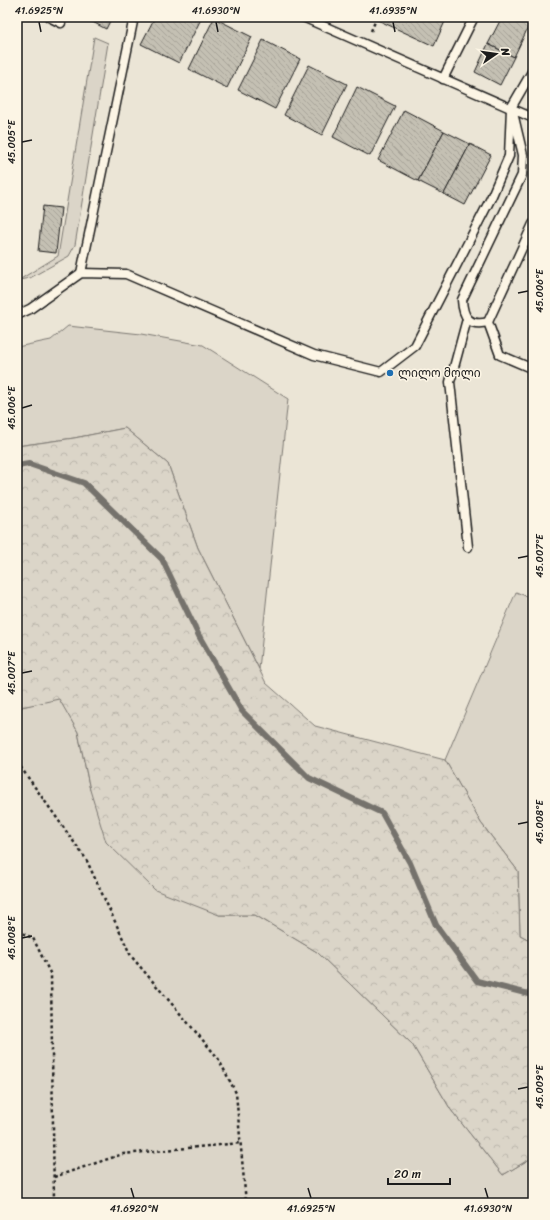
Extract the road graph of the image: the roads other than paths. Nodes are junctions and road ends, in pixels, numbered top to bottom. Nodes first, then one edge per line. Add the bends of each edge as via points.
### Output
1 (49, 17) edge
2 (134, 17) edge
3 (303, 17) edge
4 (474, 17) edge
5 (60, 23) dead end
6 (533, 70) edge
7 (443, 79) junction
8 (511, 108) junction
9 (533, 118) edge
10 (533, 224) edge
11 (81, 273) junction
12 (17, 315) edge
13 (468, 319) junction
14 (488, 322) junction
15 (533, 369) edge
16 (468, 548) dead end

1 - 5 lane
2 - 11 lane
3 - 7 lane
4 - 7 lane
6 - 8 lane
7 - 8 lane
8 - 9 lane
8 - 11 lane via 510,156 491,198 415,346 382,372 314,355 126,274
8 - 13 lane via 523,155 522,175 462,300
10 - 14 lane
11 - 12 lane via 30,309
13 - 14 lane via 474,324
13 - 16 lane via 450,382
14 - 15 lane via 500,355

